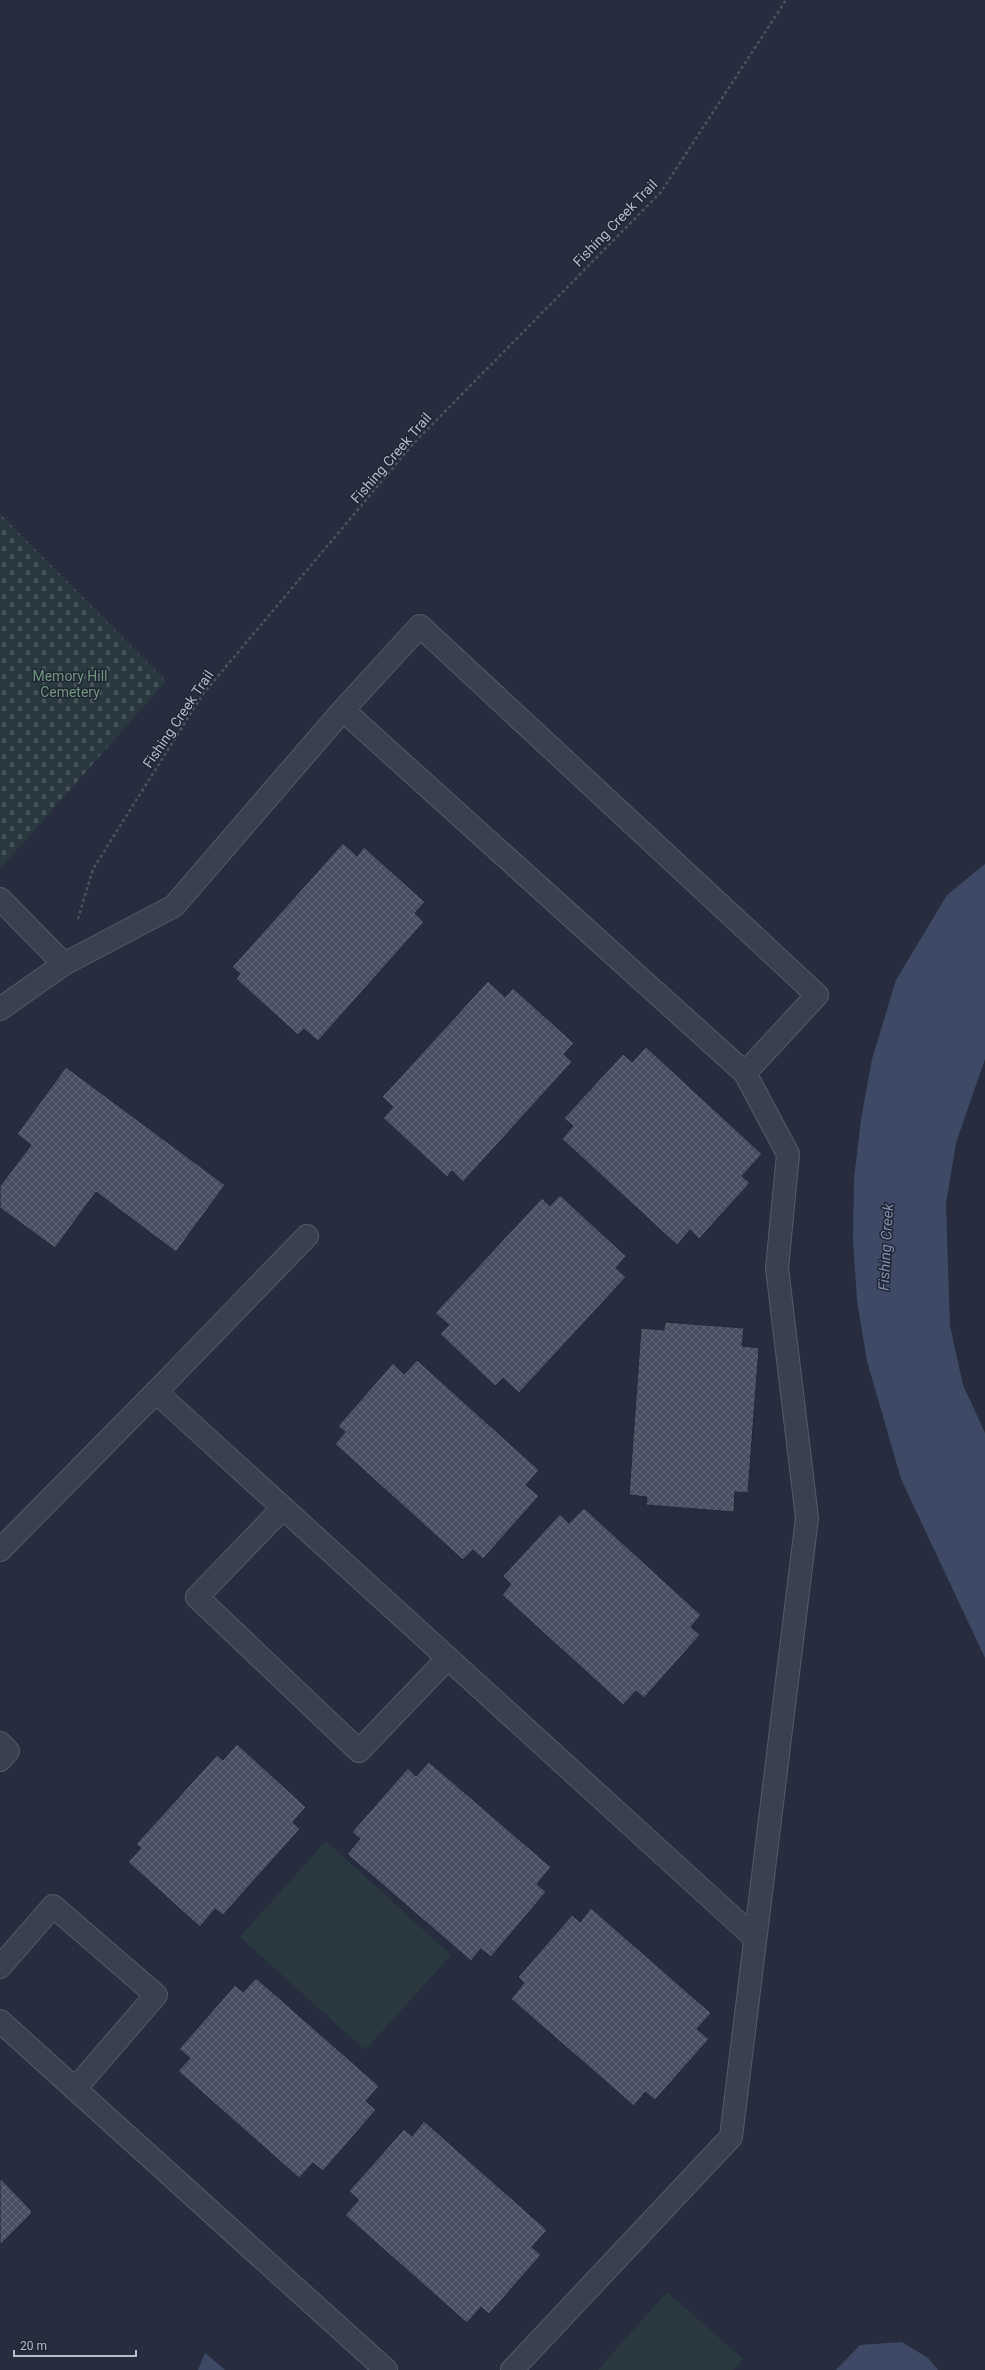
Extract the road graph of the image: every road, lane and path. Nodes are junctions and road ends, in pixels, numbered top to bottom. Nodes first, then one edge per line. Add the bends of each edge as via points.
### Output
1 (786, 0) edge
2 (342, 710) junction
3 (0, 899) edge
4 (64, 964) junction
5 (0, 1009) edge
6 (745, 1073) junction
7 (308, 1236) dead end
8 (156, 1392) junction
9 (283, 1508) junction
10 (0, 1550) edge
11 (448, 1658) junction
12 (0, 1743) edge
13 (0, 1760) edge
14 (755, 1938) junction
15 (0, 1967) edge
16 (0, 2021) edge
17 (75, 2089) junction
18 (386, 2370) edge
19 (512, 2370) edge

1 - 4 path, Fishing Creek Trail via 661,192 413,444 203,694 93,869
2 - 4 street via 174,906
2 - 6 street
2 - 6 street via 420,626 816,995
3 - 4 street
4 - 5 street
6 - 14 street via 788,1154 777,1268 807,1518
7 - 8 street
8 - 9 street
8 - 10 street
9 - 11 street
9 - 11 street via 197,1597 359,1751
11 - 14 street
12 - 13 street via 8,1751
14 - 19 street via 731,2138
15 - 17 street via 53,1906 156,1995
16 - 17 street
17 - 18 street

